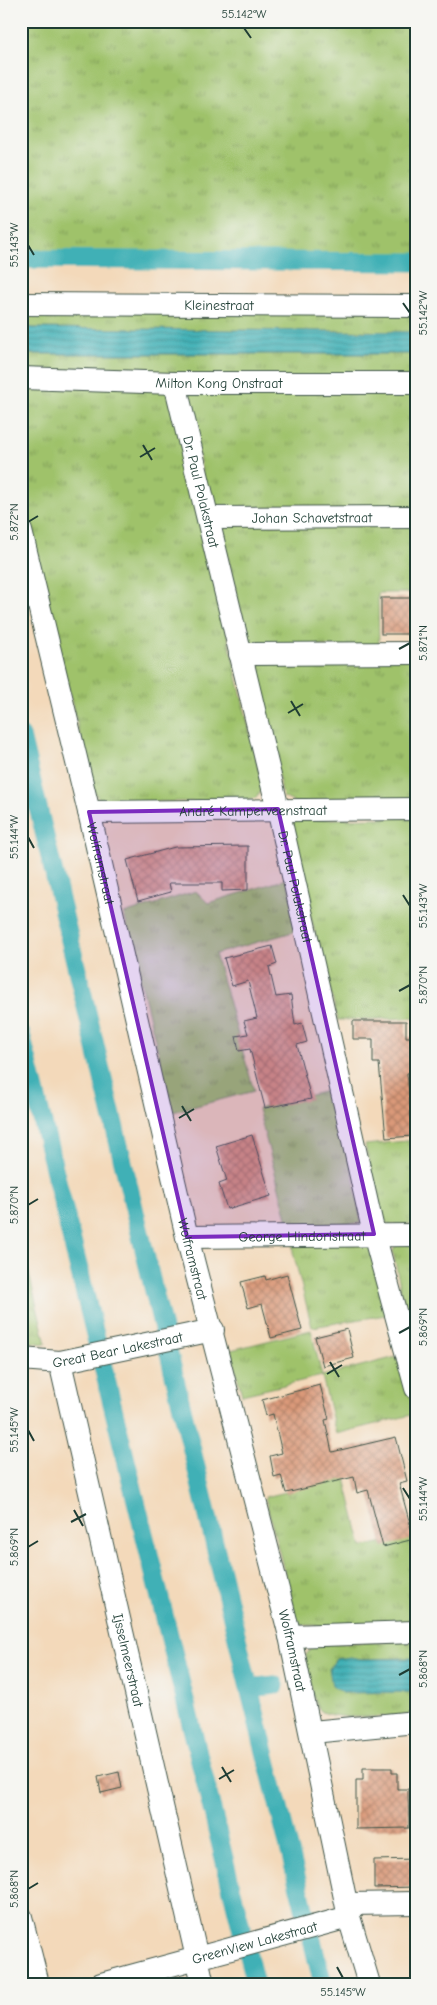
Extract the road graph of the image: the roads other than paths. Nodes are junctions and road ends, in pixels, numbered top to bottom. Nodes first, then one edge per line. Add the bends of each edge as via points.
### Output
1 (21, 304) edge
2 (416, 306) edge
3 (21, 378) edge
4 (175, 383) junction
5 (416, 383) edge
6 (416, 517) edge
7 (208, 518) junction
8 (21, 531) edge
9 (416, 653) edge
10 (240, 654) junction
11 (278, 809) junction
12 (416, 809) edge
13 (89, 812) junction
14 (374, 1234) junction
15 (416, 1235) edge
16 (187, 1237) junction
17 (206, 1331) junction
18 (21, 1359) edge
19 (60, 1362) junction
20 (416, 1388) edge
21 (416, 1632) edge
22 (290, 1636) junction
23 (416, 1722) edge
24 (312, 1732) junction
25 (416, 1903) edge
26 (346, 1913) junction
27 (21, 1917) edge
28 (207, 1956) junction
29 (38, 1984) edge
30 (101, 1984) edge
31 (203, 1984) edge
32 (369, 1984) edge

1 - 2 street, Kleinestraat
3 - 4 street, Milton Kong Onstraat
4 - 5 street, Milton Kong Onstraat
4 - 7 street, Dr. Paul Polakstraat
6 - 7 street, Johan Schavetstraat
7 - 10 street, Dr. Paul Polakstraat
8 - 13 street, Wolframstraat
9 - 10 street
10 - 11 street, Dr. Paul Polakstraat
11 - 12 street, André Kamperveenstraat
11 - 13 street, André Kamperveenstraat
11 - 14 street, Dr. Paul Polakstraat
13 - 16 street, Wolframstraat
14 - 15 street, George Hindoristraat
14 - 16 street, George Hindoristraat
14 - 20 street, Dr. Paul Polakstraat
16 - 17 street, Wolframstraat
17 - 19 street, Great Bear Lakestraat
17 - 22 street, Wolframstraat
18 - 19 street, Great Bear Lakestraat
19 - 28 street, Ijsselmeerstraat
21 - 22 street
22 - 24 street, Wolframstraat
23 - 24 street
24 - 26 street, Wolframstraat
25 - 26 street, GreenView Lakestraat
26 - 28 street, GreenView Lakestraat
26 - 32 street, Wolframstraat
27 - 29 street
28 - 30 street, GreenView Lakestraat
28 - 31 street, Ijsselmeerstraat

